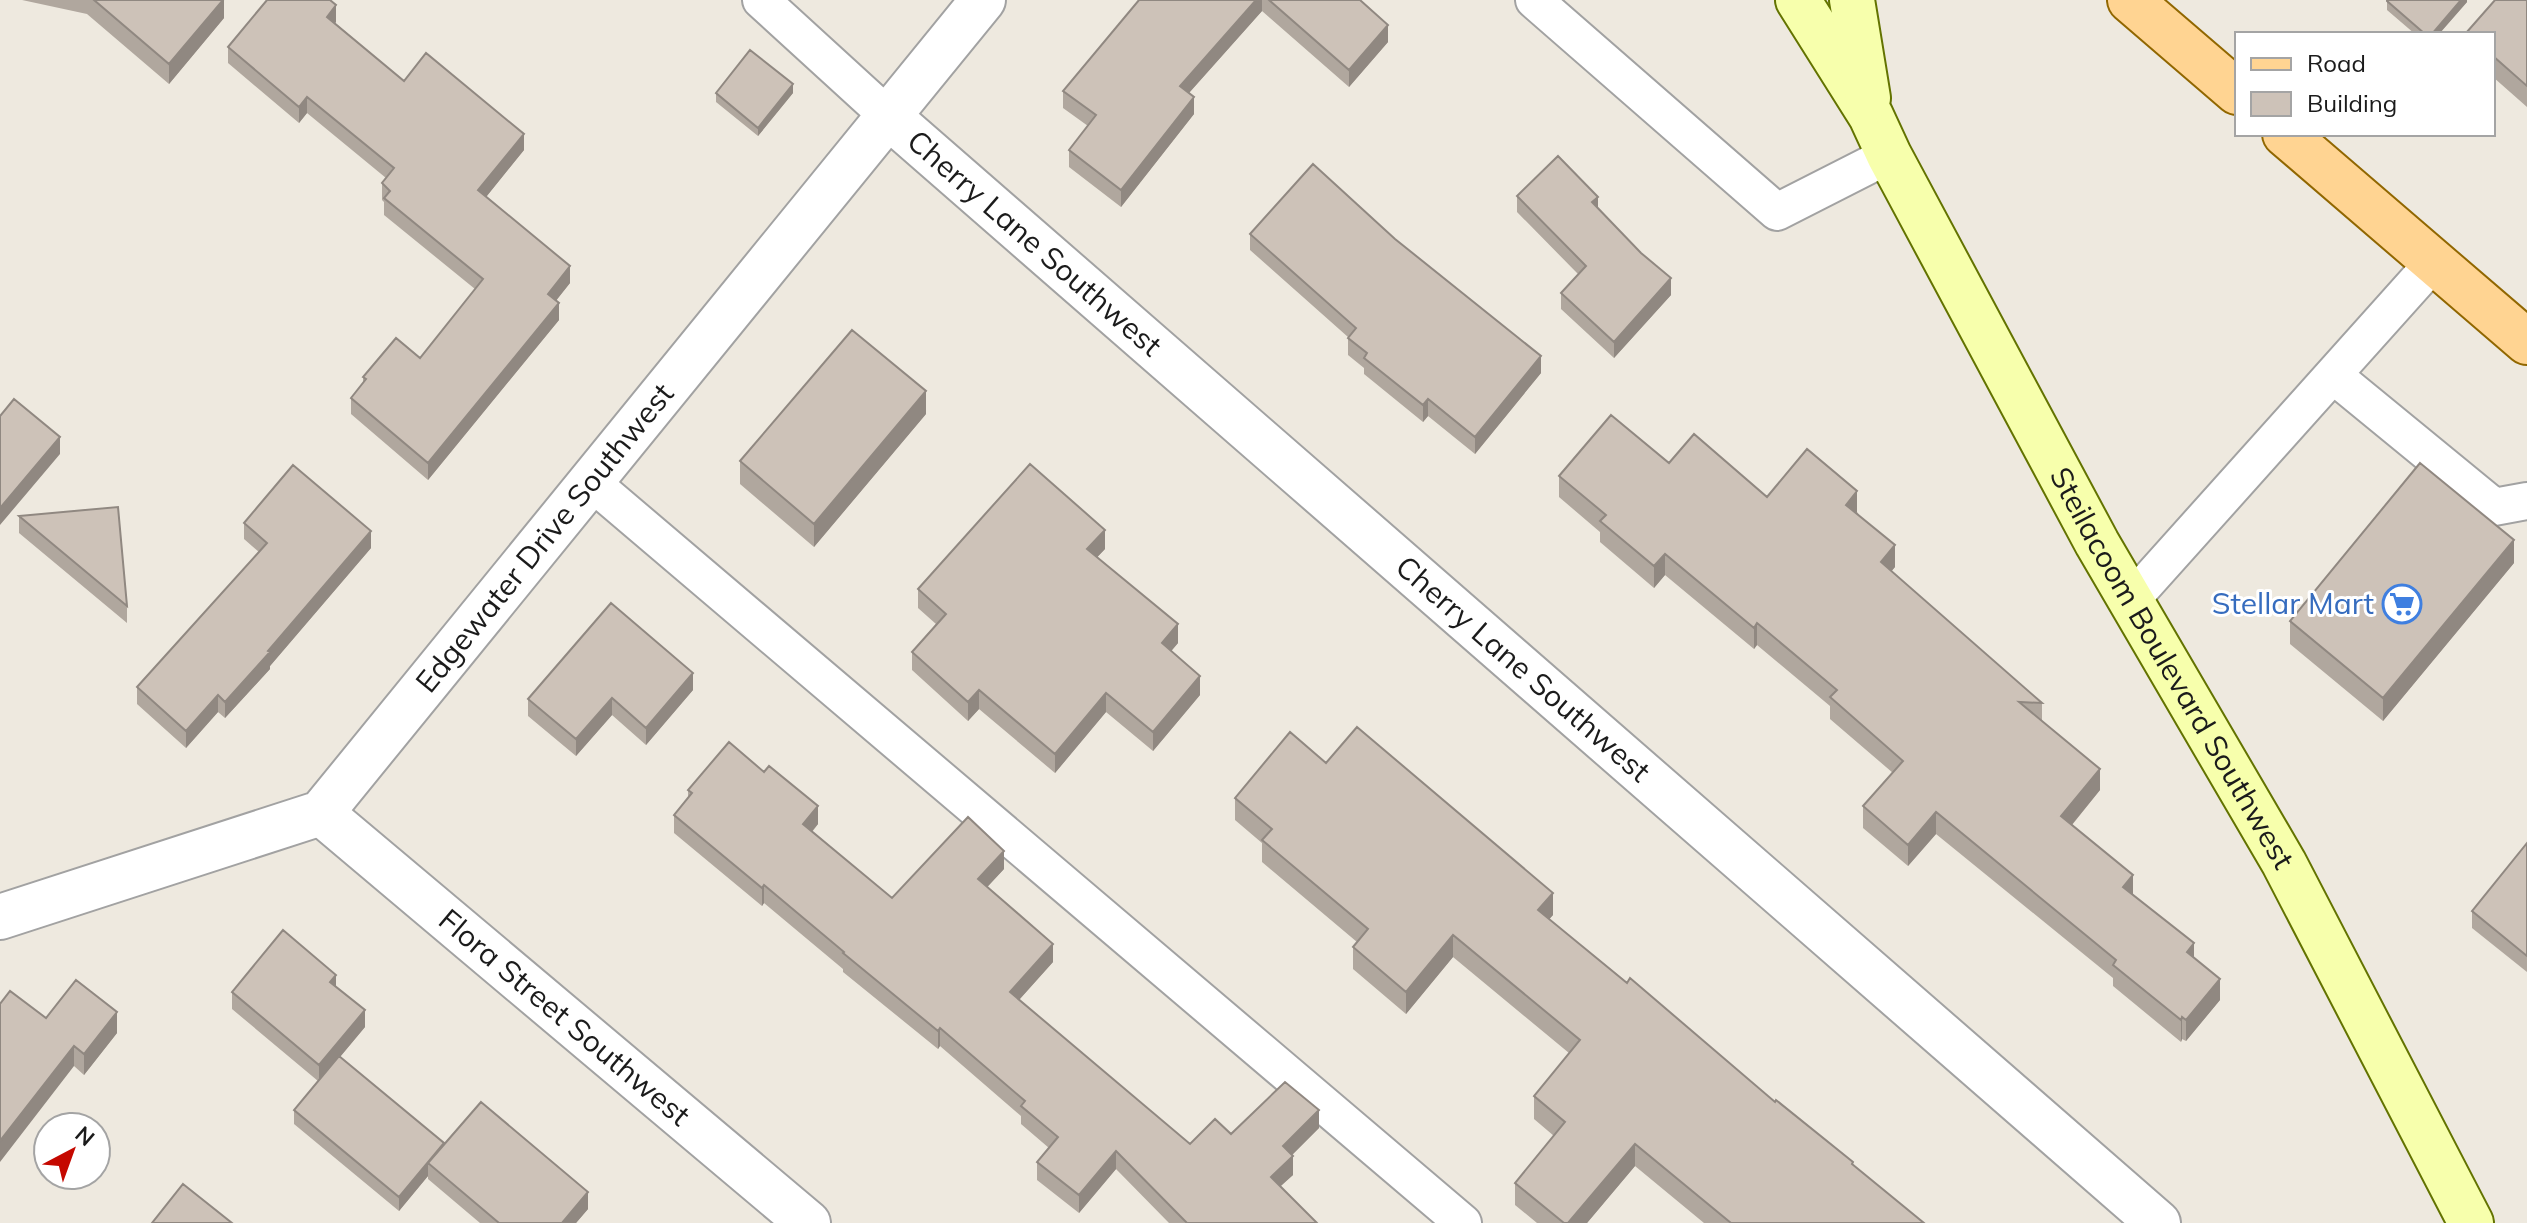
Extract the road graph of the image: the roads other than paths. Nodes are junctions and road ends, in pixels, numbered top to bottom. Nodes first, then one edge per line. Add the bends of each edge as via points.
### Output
1 (761, 0) edge
2 (983, 0) edge
3 (1534, 0) edge
4 (1798, 0) edge
5 (1852, 0) edge
6 (2130, 0) edge
7 (2235, 90) edge
8 (888, 116) junction
9 (1871, 116) junction
10 (2287, 136) edge
11 (1889, 155) junction
12 (2434, 262) junction
13 (2527, 342) edge
14 (2333, 375) junction
15 (591, 482) junction
16 (2527, 501) edge
17 (2131, 600) junction
18 (321, 813) junction
19 (0, 917) edge
20 (808, 1223) edge
21 (1463, 1223) edge
22 (2158, 1223) edge
23 (2471, 1223) edge

1 - 8 lane
2 - 8 street, Edgewater Drive Southwest
3 - 11 lane via 1777,212
4 - 9 main road, Steilacoom Boulevard Southwest
5 - 9 main road, Steilacoom Boulevard Southwest
6 - 7 main road
8 - 15 street, Edgewater Drive Southwest
8 - 22 street, Cherry Lane Southwest
9 - 11 main road, Steilacoom Boulevard Southwest
10 - 12 main road
11 - 17 main road, Steilacoom Boulevard Southwest
12 - 13 main road
12 - 14 lane
14 - 16 lane via 2494,507
14 - 17 lane
15 - 18 street, Edgewater Drive Southwest
15 - 21 lane
17 - 23 main road, Steilacoom Boulevard Southwest via 2284,863
18 - 19 street
18 - 20 street, Flora Street Southwest

